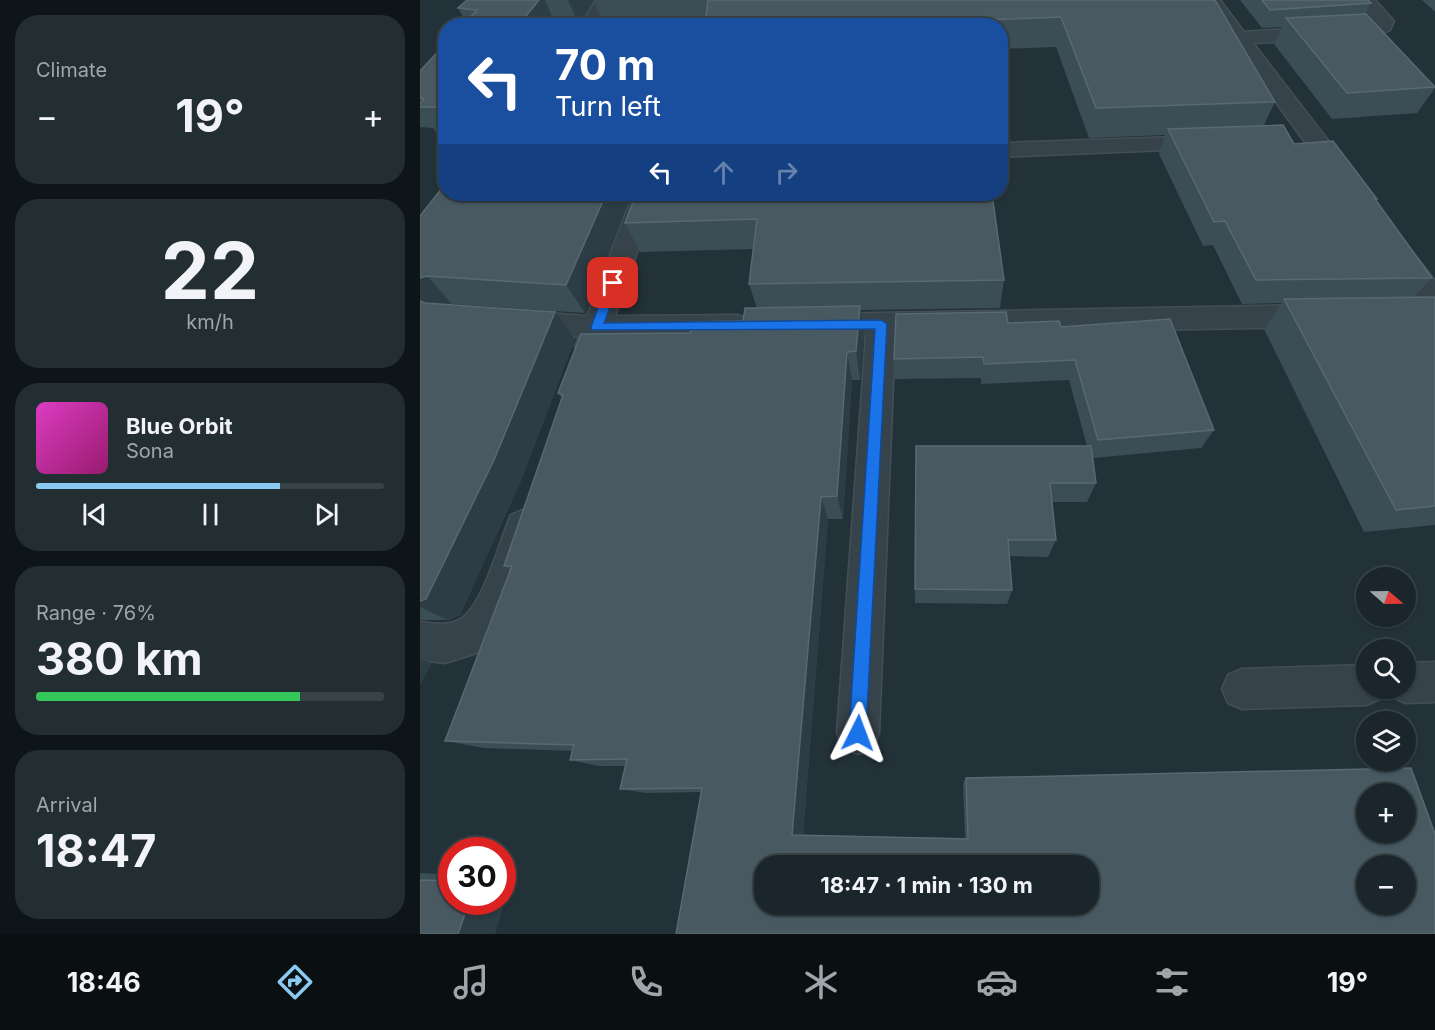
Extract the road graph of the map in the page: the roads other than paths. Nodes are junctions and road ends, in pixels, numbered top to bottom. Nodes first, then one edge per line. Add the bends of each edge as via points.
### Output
1 (605, 0) edge
2 (1210, 0) edge
3 (1365, 0) edge
4 (595, 18) edge
5 (1238, 38) junction
6 (1233, 142) edge
7 (1008, 150) edge
8 (1354, 192) edge
9 (642, 201) edge
10 (1388, 236) edge
11 (1427, 309) edge
12 (1341, 315) edge
13 (497, 320) edge
14 (881, 324) junction
15 (798, 325) edge
16 (763, 326) edge
17 (597, 327) junction
18 (580, 372) edge
19 (535, 495) edge
20 (420, 641) edge
21 (1435, 682) edge
22 (1416, 683) edge
23 (1356, 685) edge
24 (1242, 689) dead end
25 (858, 733) dead end

1 - 4 street
2 - 5 street
3 - 5 street via 1384,21 1377,30
5 - 8 street via 1303,140
6 - 7 street
9 - 17 street
10 - 11 street
12 - 14 street
13 - 17 street
14 - 15 street
14 - 25 street
16 - 17 street
17 - 18 street
19 - 20 street via 494,606 478,630 445,644
21 - 22 street
23 - 24 street

